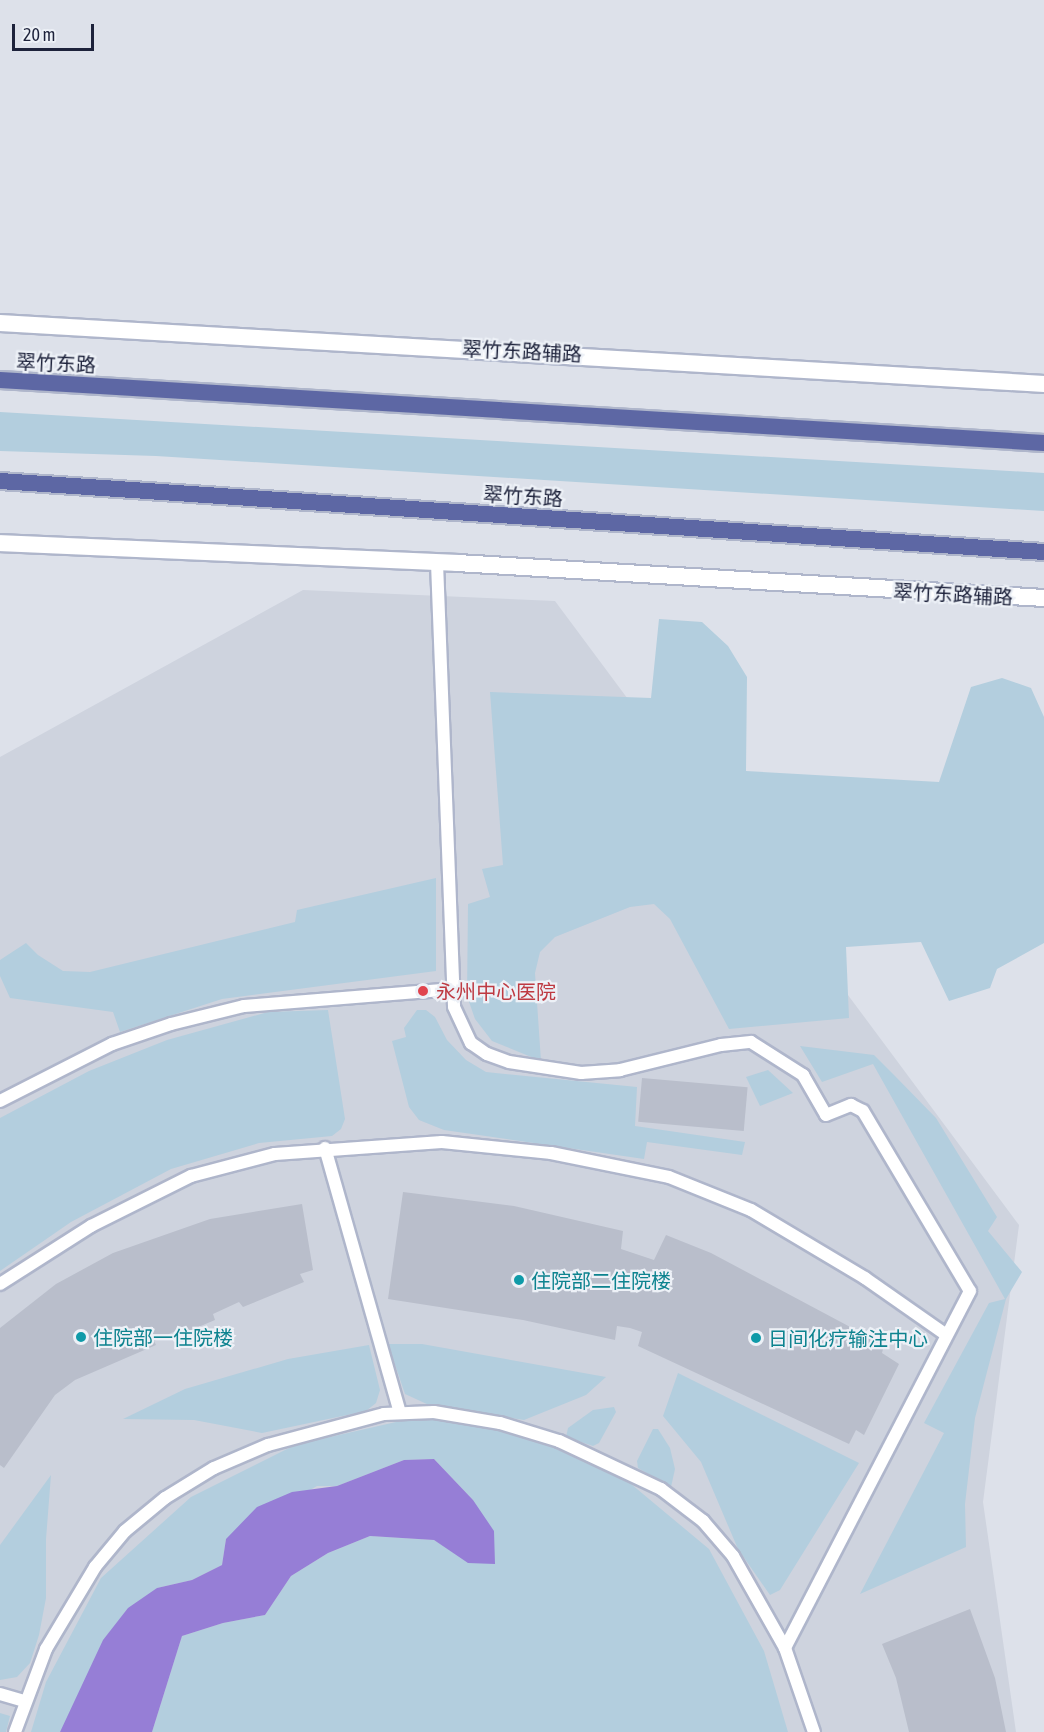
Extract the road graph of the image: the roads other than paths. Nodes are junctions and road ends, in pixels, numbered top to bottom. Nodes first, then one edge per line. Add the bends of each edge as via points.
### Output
1 (0, 323) edge
2 (0, 380) edge
3 (1044, 384) edge
4 (1044, 443) edge
5 (0, 481) edge
6 (0, 543) edge
7 (1044, 552) edge
8 (437, 562) junction
9 (1044, 598) edge
10 (454, 989) junction
11 (0, 1101) edge
12 (325, 1148) junction
13 (0, 1284) edge
14 (945, 1334) junction
15 (400, 1413) junction
16 (785, 1648) junction
17 (0, 1694) edge
18 (25, 1701) junction
19 (15, 1732) edge
20 (814, 1732) edge

1 - 3 main road, 翠竹东路辅路
2 - 4 main road, 翠竹东路
5 - 7 main road, 翠竹东路
6 - 8 main road, 翠竹东路辅路
8 - 9 main road, 翠竹东路辅路
8 - 10 lane
10 - 11 lane via 244,1006 171,1023 112,1044
10 - 14 lane via 460,1025 471,1043 509,1062 581,1072 620,1070 721,1045 751,1042 803,1075 826,1115 851,1106 863,1111 970,1291
12 - 13 lane via 275,1154 191,1176 91,1226
12 - 14 lane via 442,1142 551,1153 669,1177 751,1210 865,1278
12 - 15 lane
14 - 16 lane
15 - 16 lane via 434,1412 508,1426 559,1441 661,1489 703,1521 733,1556
15 - 18 lane via 353,1421 268,1445 214,1468 165,1498 125,1531 95,1567 46,1649
16 - 20 lane
17 - 18 lane
18 - 19 lane

